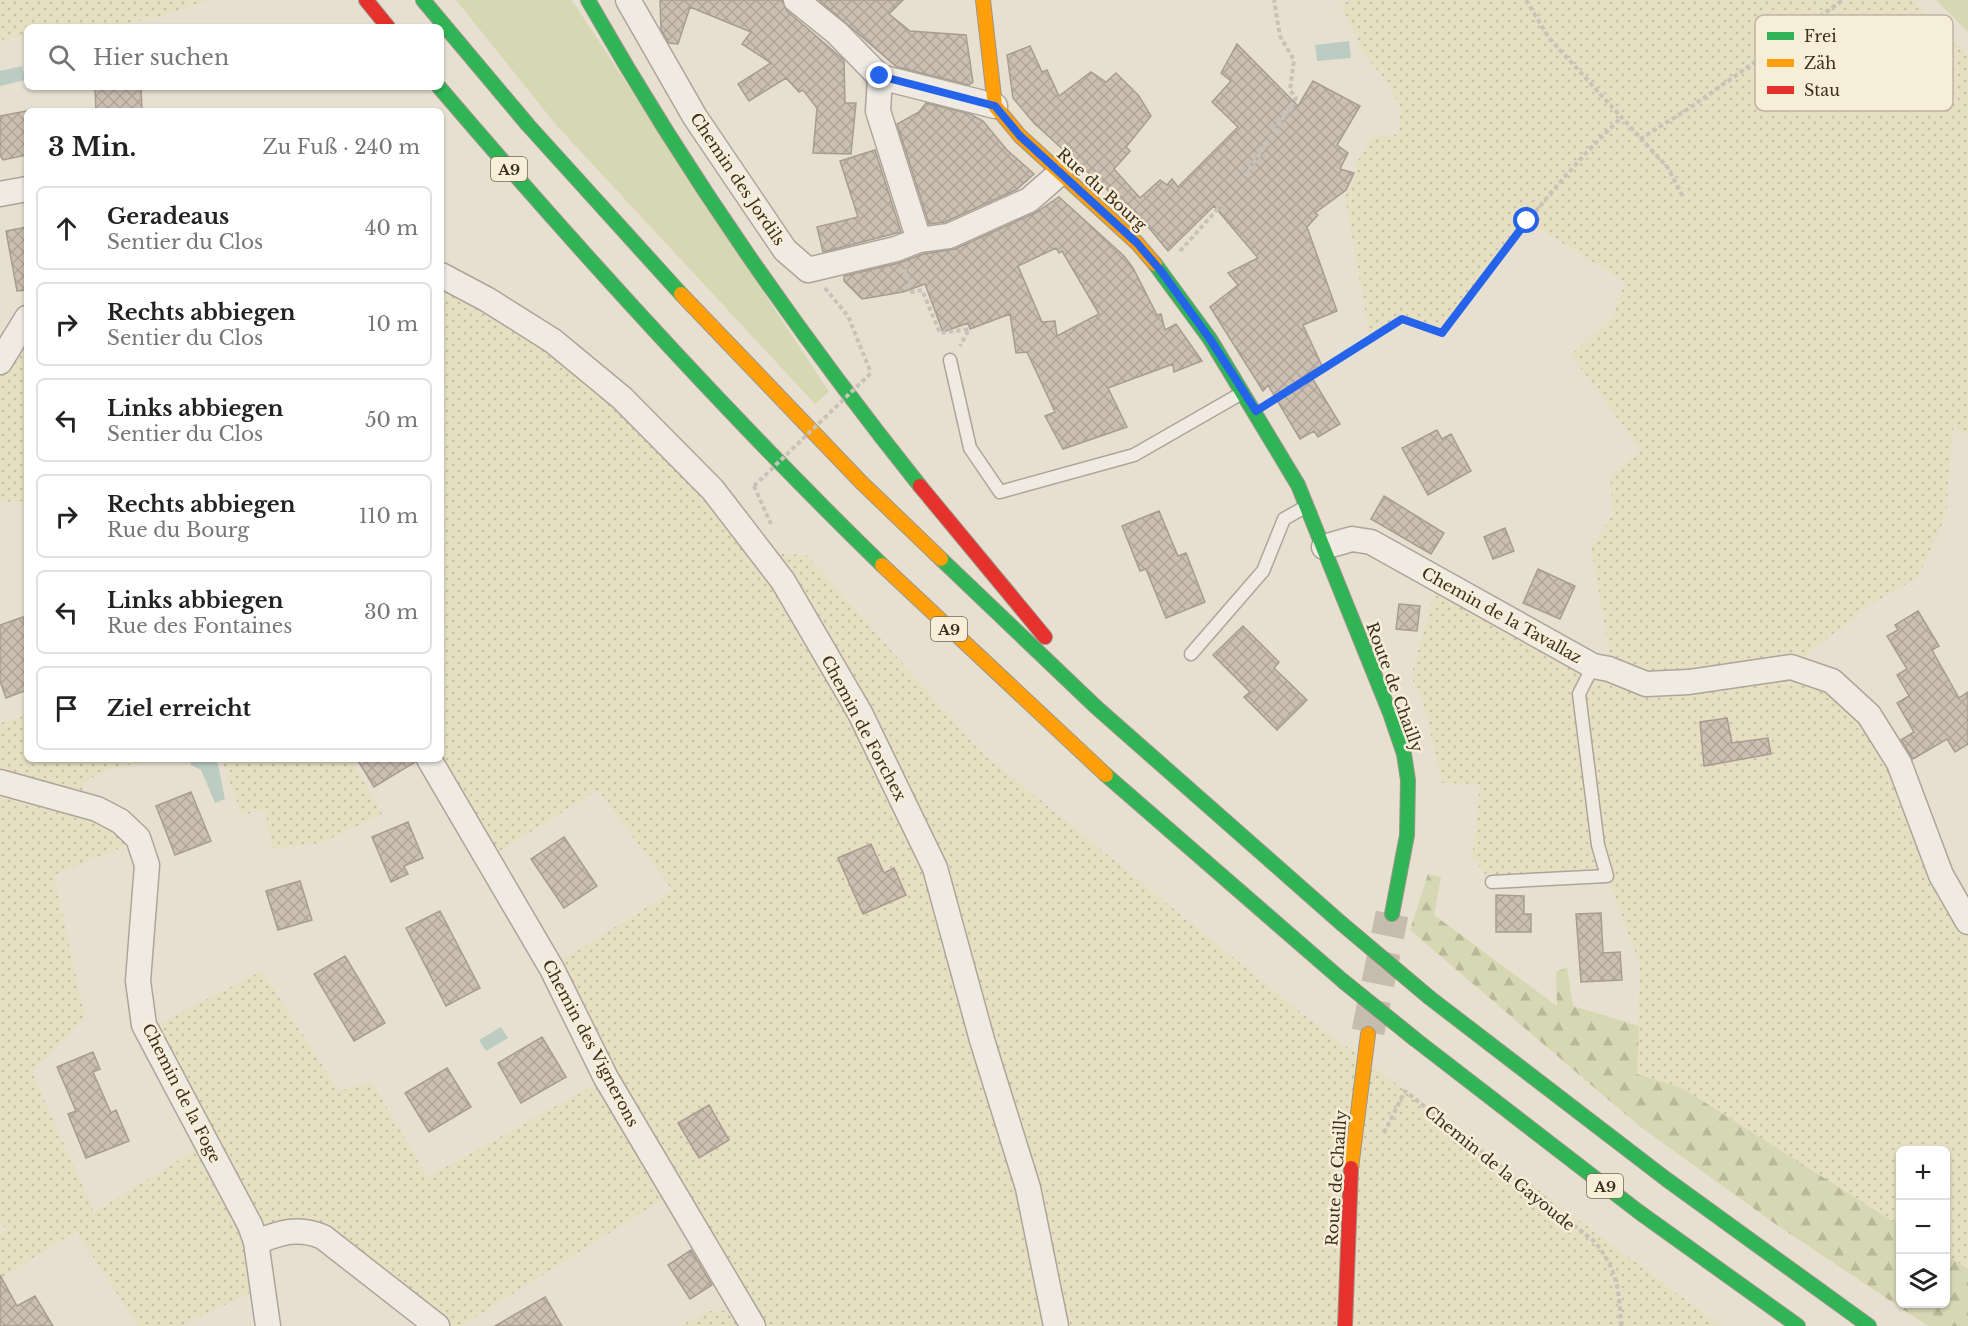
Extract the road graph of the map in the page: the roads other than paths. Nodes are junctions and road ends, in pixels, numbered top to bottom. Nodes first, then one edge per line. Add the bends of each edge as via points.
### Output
1 (366, 0) edge
2 (423, 0) edge
3 (588, 0) edge
4 (628, 0) edge
5 (796, 0) edge
6 (983, 0) edge
7 (386, 24) edge
8 (443, 24) edge
9 (444, 25) edge
10 (880, 76) junction
11 (442, 90) edge
12 (995, 106) junction
13 (1060, 173) junction
14 (24, 190) edge
15 (0, 194) edge
16 (919, 240) junction
17 (444, 277) edge
18 (24, 323) edge
19 (950, 360) road end
20 (0, 362) edge
21 (1244, 393) junction
22 (1307, 506) junction
23 (1324, 548) junction
24 (1191, 654) dead end
25 (1593, 666) junction
26 (1141, 751) junction
27 (431, 762) edge
28 (0, 782) edge
29 (1492, 882) dead end
30 (1392, 914) tunnel mouth
31 (1968, 922) edge
32 (1368, 1034) tunnel mouth
33 (256, 1242) junction
34 (268, 1326) edge
35 (437, 1326) edge
36 (753, 1326) edge
37 (1056, 1326) edge
38 (1345, 1326) edge
39 (1798, 1326) edge
40 (1869, 1326) edge

1 - 7 main road
2 - 8 main road, A9
3 - 26 main road via 670,143 813,350 952,527
4 - 16 street, Chemin des Jordils via 695,117 785,250 808,270
5 - 10 street via 837,33
6 - 12 main road
9 - 26 main road, A9 via 602,210 705,322 946,568
10 - 12 street
10 - 16 street via 878,111
11 - 39 main road, A9, bridge via 658,335 834,516 1102,772 1416,1040 1630,1206
12 - 13 main road, Rue du Bourg
13 - 16 street via 1029,200 949,236
13 - 21 main road, Rue du Bourg via 1137,243 1161,271
14 - 15 street
17 - 37 street, Chemin de Forchex via 553,341 622,398 713,490 783,581 860,713 935,868 1028,1188
18 - 20 street
19 - 21 lane via 970,448 1000,492 1134,455
21 - 22 main road, Rue du Bourg
22 - 23 main road, Rue du Bourg
22 - 24 lane via 1284,519 1263,571
23 - 25 street, Chemin de la Tavallaz via 1352,539 1371,542
23 - 30 main road, Route de Chailly via 1404,754 1408,780 1407,835
25 - 29 lane via 1579,694 1598,845 1607,876
25 - 31 street, Chemin de la Tavallaz via 1646,684 1689,682 1791,667 1832,681 1869,715 1899,763 1941,875
26 - 40 main road, A9, bridge via 1430,998 1666,1179
27 - 36 street, Chemin des Vignerons via 552,969 606,1078
28 - 33 street, Chemin de la Foge via 97,809 120,821 138,838 147,866 138,981 144,1025
32 - 38 main road, Route de Chailly via 1352,1152
33 - 34 street, Chemin de la Foge
33 - 35 street via 290,1230 323,1237

